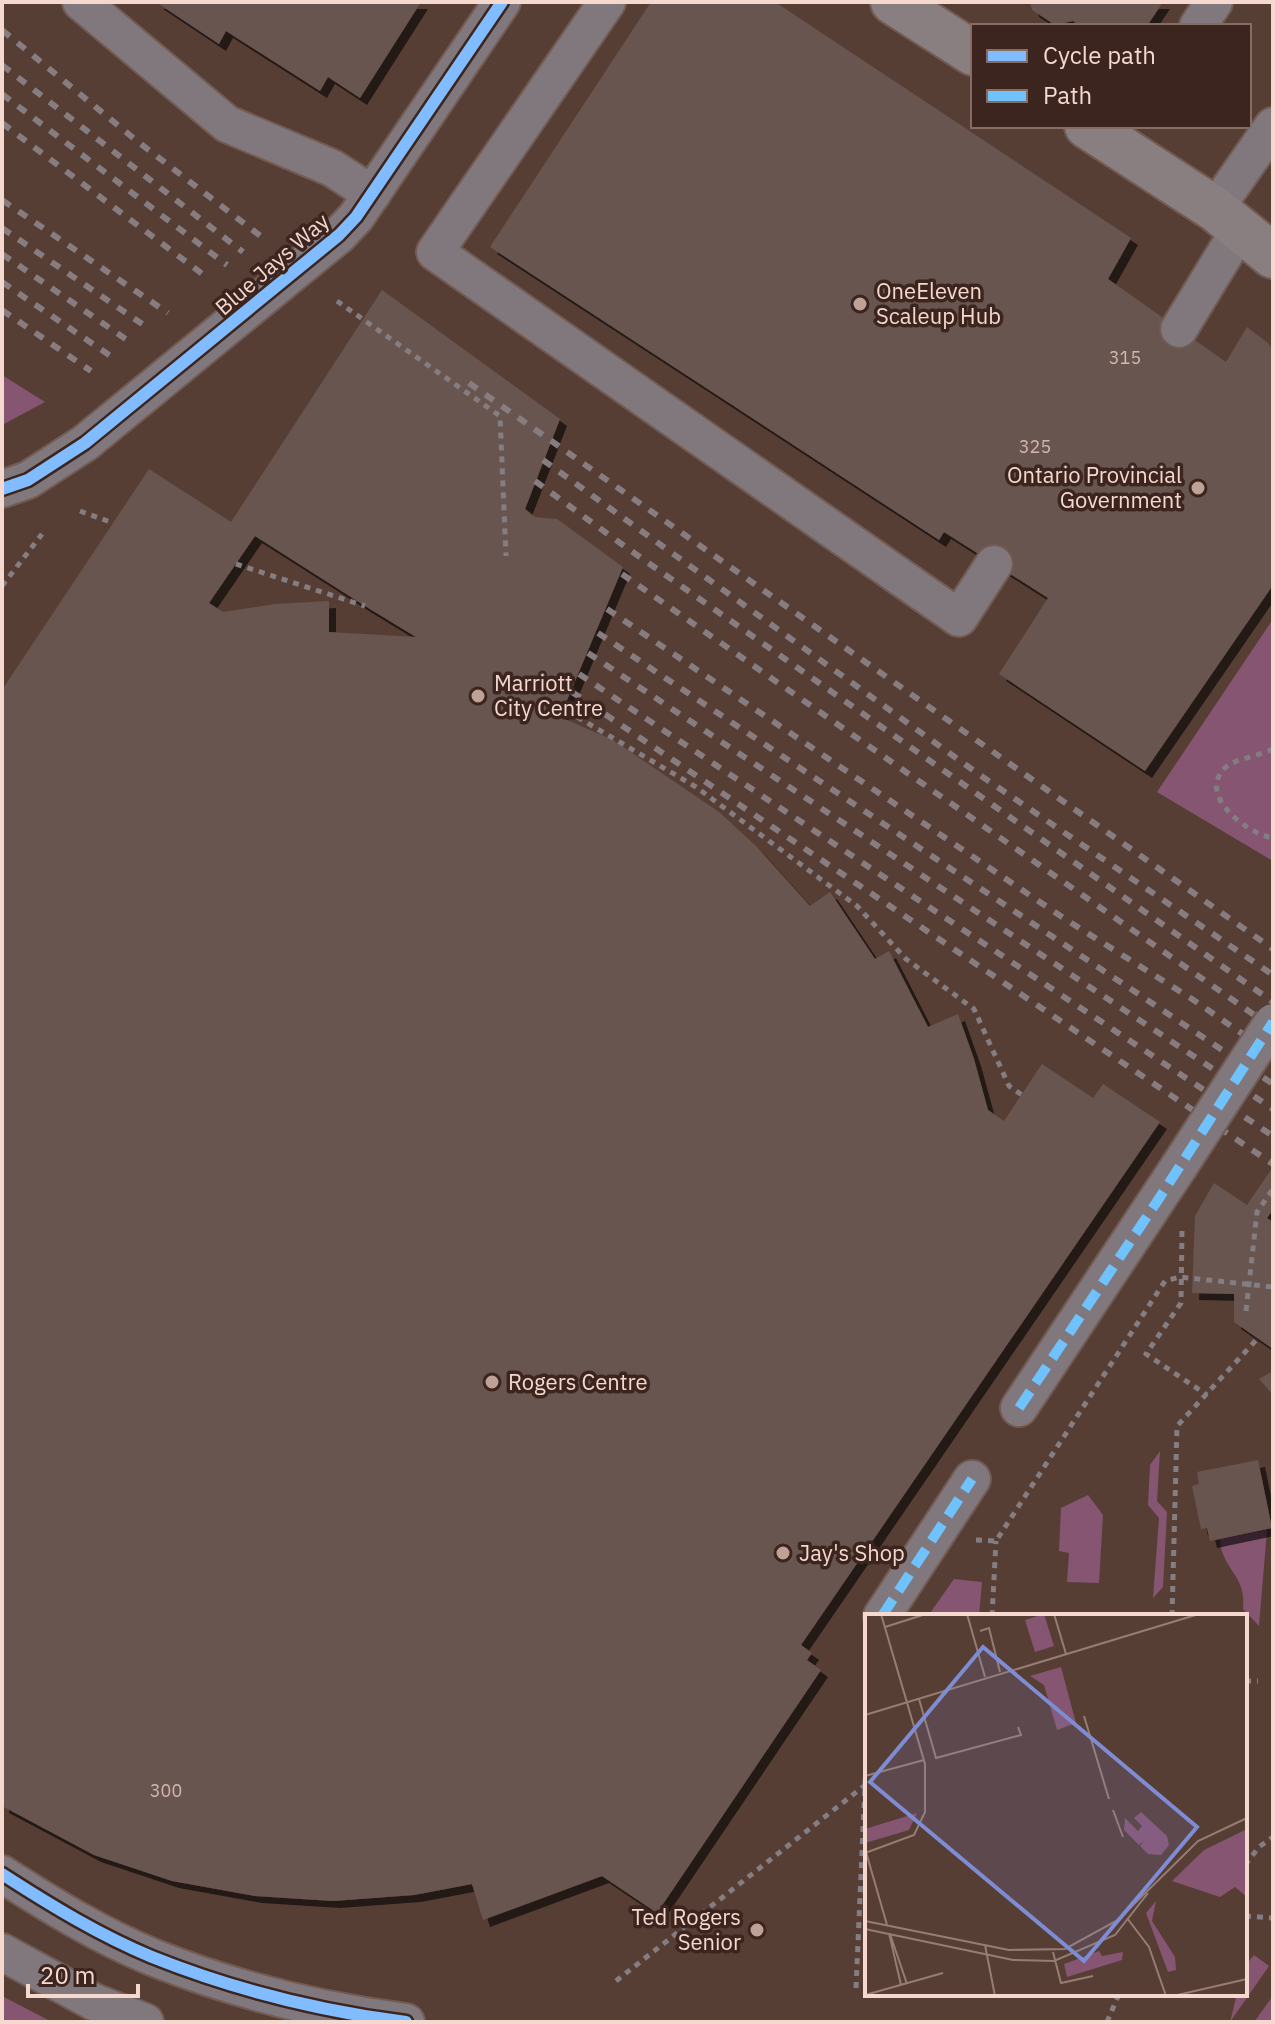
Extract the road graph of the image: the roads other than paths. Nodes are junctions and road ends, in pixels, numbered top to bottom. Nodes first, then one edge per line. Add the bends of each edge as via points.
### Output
1 (81, 2) edge
2 (502, 2) edge
3 (607, 2) edge
4 (893, 2) edge
5 (1214, 2) edge
6 (1199, 24) edge
7 (971, 52) edge
8 (1273, 126) edge
9 (1112, 132) edge
10 (372, 194) junction
11 (1227, 219) junction
12 (1273, 256) edge
13 (1179, 329) dead end
14 (2, 489) edge
15 (994, 564) dead end
16 (1273, 1022) edge
17 (1019, 1408) dead end
18 (972, 1479) dead end
19 (883, 1614) edge
20 (2, 1874) edge
21 (2, 1952) edge
22 (145, 2022) edge
23 (406, 2022) edge

1 - 10 street via 227,124 332,168
2 - 10 street, Blue Jays Way
3 - 15 street via 435,252 959,618
4 - 7 main road
5 - 6 street
8 - 11 street
9 - 11 main road
10 - 14 street, Blue Jays Way, bridge via 339,235 85,443 28,480
11 - 12 main road
11 - 13 street
16 - 17 street, bridge
18 - 19 street
20 - 23 street via 111,1938 203,1975 285,1999
21 - 22 street via 94,2002

